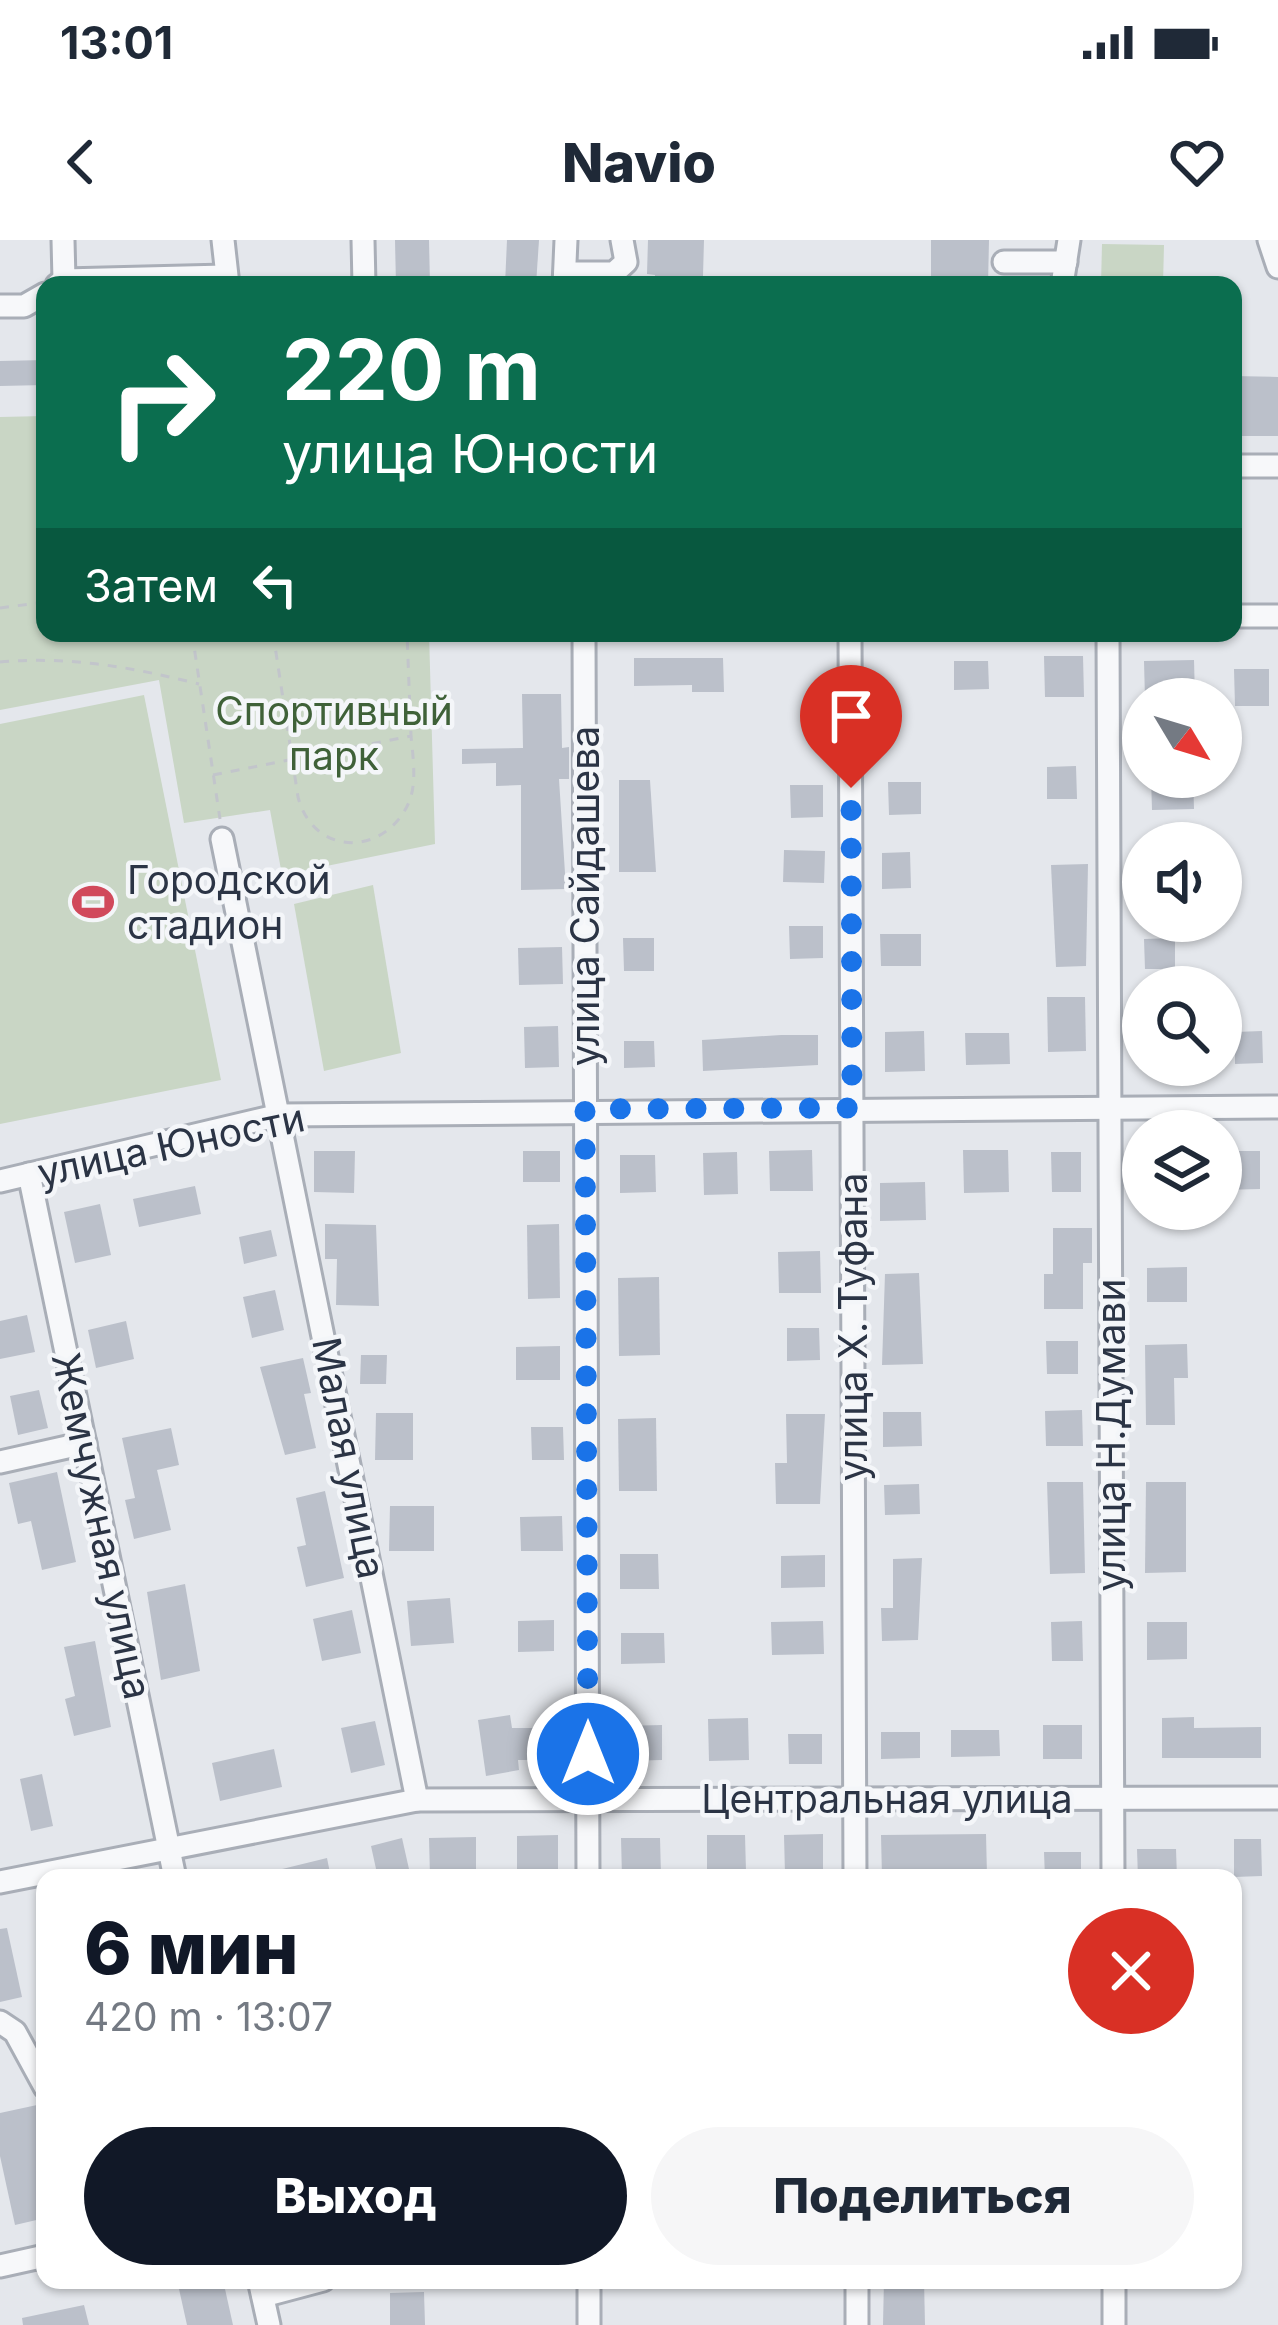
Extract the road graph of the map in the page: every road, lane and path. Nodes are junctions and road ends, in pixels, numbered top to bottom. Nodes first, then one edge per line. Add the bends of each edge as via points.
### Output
1 (63, 240) edge
2 (223, 240) edge
3 (363, 240) edge
4 (566, 240) edge
5 (622, 240) edge
6 (1269, 240) edge
7 (1004, 262) dead end
8 (1066, 262) edge
9 (1278, 267) edge
10 (57, 276) edge
11 (226, 276) edge
12 (364, 276) edge
13 (565, 276) edge
14 (590, 276) edge
15 (36, 298) edge
16 (0, 306) edge
17 (1242, 466) edge
18 (1278, 466) edge
19 (36, 603) edge
20 (0, 608) edge
21 (1242, 616) edge
22 (1278, 616) edge
23 (193, 642) edge
24 (274, 642) edge
25 (407, 642) edge
26 (584, 642) edge
27 (850, 642) edge
28 (1108, 642) edge
29 (0, 662) edge
30 (200, 685) junction
31 (411, 736) junction
32 (293, 759) junction
33 (213, 775) junction
34 (222, 839) joint
35 (1278, 1107) edge
36 (852, 1108) junction
37 (1110, 1108) junction
38 (585, 1109) junction
39 (280, 1115) junction
40 (28, 1174) junction
41 (0, 1181) edge
42 (85, 1443) junction
43 (0, 1462) edge
44 (1113, 1798) junction
45 (1278, 1798) edge
46 (855, 1799) junction
47 (588, 1800) junction
48 (417, 1801) junction
49 (169, 1849) junction
50 (67, 1869) edge
51 (174, 1869) edge
52 (588, 1869) edge
53 (855, 1869) edge
54 (1113, 1869) edge
55 (36, 1875) edge
56 (0, 1882) edge
57 (0, 2022) edge
58 (36, 2070) edge
59 (36, 2258) edge
60 (0, 2266) edge
61 (261, 2289) edge
62 (589, 2289) edge
63 (857, 2289) edge
64 (1114, 2289) edge
65 (269, 2325) edge
66 (590, 2325) edge
67 (857, 2325) edge
68 (1114, 2325) edge

1 - 10 street
2 - 11 street
3 - 12 street
4 - 13 street
5 - 14 street via 626,262
6 - 9 street
7 - 8 street
15 - 16 street
17 - 18 street
19 - 20 path
21 - 22 street
23 - 30 path
24 - 32 path
25 - 31 path
26 - 38 street, улица Сайдашева
27 - 36 street, улица Х. Туфана
28 - 37 street, улица Н.Думави
29 - 30 path via 56,657
30 - 33 path
31 - 32 path
31 - 32 path via 410,800 395,823 361,840 329,842 315,833 302,811
32 - 33 path
33 - 34 path
34 - 39 street, Малая улица
35 - 37 street, улица Юности
36 - 37 street, улица Юности
36 - 38 street, улица Юности
36 - 46 street, улица Х. Туфана
37 - 44 street, улица Н.Думави
38 - 39 street, улица Юности
38 - 47 street, улица Сайдашева
39 - 40 street, улица Юности
39 - 48 street, Малая улица
40 - 41 street, улица Юности
40 - 42 street, Жемчужная улица
42 - 43 street
42 - 49 street, Жемчужная улица
44 - 45 street, Центральная улица
44 - 46 street, Центральная улица
44 - 54 street, улица Н.Думави
46 - 47 street, Центральная улица
46 - 53 street, улица Х. Туфана
47 - 48 street, Центральная улица
47 - 52 street, улица Сайдашева
48 - 49 street, Центральная улица
49 - 50 street, Центральная улица
49 - 51 street, Жемчужная улица
55 - 56 street, Центральная улица
57 - 58 street via 15,2032
59 - 60 street
61 - 65 street
62 - 66 street
63 - 67 street
64 - 68 street

